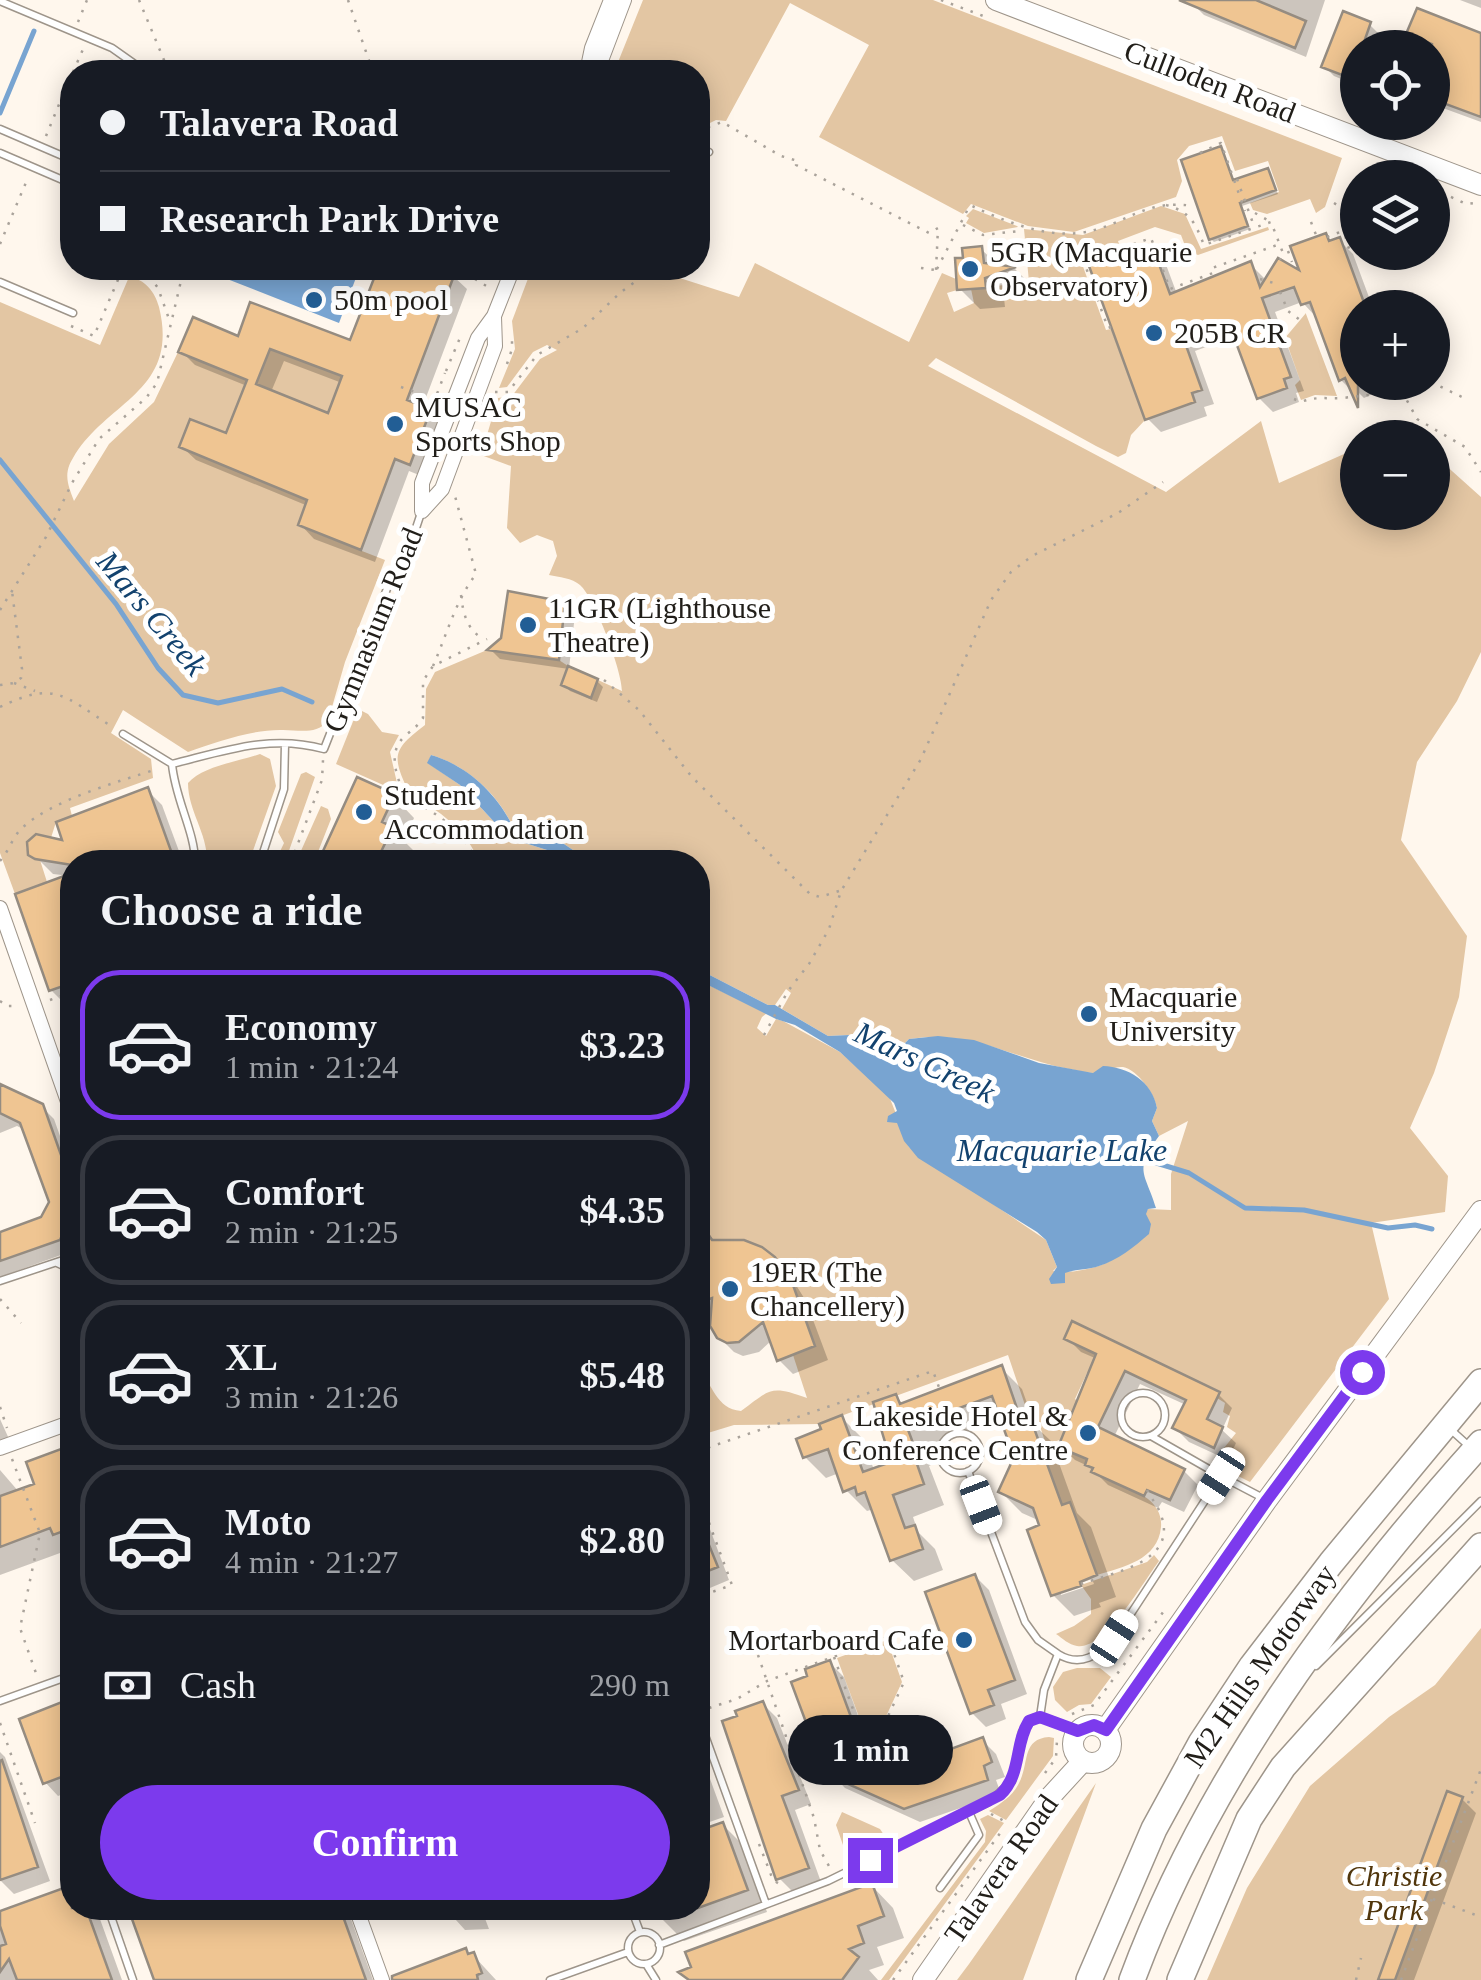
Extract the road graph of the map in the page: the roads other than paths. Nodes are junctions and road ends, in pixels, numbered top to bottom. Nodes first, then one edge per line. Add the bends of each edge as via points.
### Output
1 (611, 0) edge
2 (624, 0) edge
3 (996, 0) edge
4 (0, 1) edge
5 (129, 60) edge
6 (590, 60) edge
7 (600, 60) edge
8 (0, 129) edge
9 (0, 153) edge
10 (60, 155) edge
11 (60, 179) edge
12 (1481, 185) edge
13 (508, 280) edge
14 (0, 282) edge
15 (73, 312) dead end
16 (422, 511) joint
17 (124, 734) road end
18 (284, 744) junction
19 (172, 764) junction
20 (193, 850) edge
21 (264, 850) edge
22 (0, 908) edge
23 (60, 1079) edge
24 (1481, 1211) edge
25 (60, 1261) edge
26 (56, 1262) junction
27 (60, 1264) edge
28 (0, 1281) edge
29 (1481, 1382) edge
30 (1445, 1424) junction
31 (60, 1426) edge
32 (1151, 1436) junction
33 (6, 1446) edge
34 (1478, 1446) edge
35 (968, 1471) junction
36 (1221, 1476) junction
37 (1267, 1500) junction
38 (1481, 1501) edge
39 (1481, 1546) edge
40 (1460, 1584) dead end
41 (1058, 1654) junction
42 (1376, 1662) junction
43 (60, 1680) edge
44 (0, 1701) edge
45 (1274, 1704) junction
46 (1040, 1717) junction
47 (1106, 1730) junction
48 (1078, 1731) junction
49 (710, 1749) edge
50 (1083, 1760) junction
51 (971, 1816) junction
52 (940, 1888) dead end
53 (1125, 1896) junction
54 (766, 1904) junction
55 (112, 1920) edge
56 (360, 1920) edge
57 (636, 1920) edge
58 (640, 1932) junction
59 (659, 1945) junction
60 (628, 1952) junction
61 (646, 1964) junction
62 (133, 1980) edge
63 (382, 1980) edge
64 (550, 1980) edge
65 (656, 1980) edge
66 (923, 1980) edge
67 (1076, 1980) edge
68 (1088, 1980) edge
69 (1132, 1980) edge
70 (1180, 1980) edge

1 - 6 street
2 - 7 street
3 - 12 street, Culloden Road
4 - 5 lane
8 - 10 lane
9 - 11 lane
13 - 16 street, Gymnasium Road via 422,482
14 - 15 lane
16 - 18 lane, Gymnasium Road via 324,750
17 - 19 lane
18 - 19 lane via 264,741
18 - 21 lane via 284,788
19 - 20 lane
22 - 23 street
24 - 37 street
25 - 26 lane
26 - 27 lane
26 - 28 lane
29 - 30 highway, M2 Hills Motorway
30 - 34 lane
30 - 53 highway, M2 Hills Motorway via 1252,1666 1200,1743
31 - 33 street
32 - 32 lane via 1136,1436 1122,1420 1134,1396 1148,1394 1163,1407 1162,1427
32 - 36 lane
34 - 45 highway, M2 Hills Motorway
35 - 35 lane via 944,1464 941,1446 950,1436 969,1436 978,1447
35 - 41 lane via 1025,1622
36 - 37 lane
36 - 41 lane via 1109,1643 1076,1661
37 - 47 street
38 - 45 lane
39 - 42 highway
40 - 42 lane
41 - 46 lane
42 - 70 highway via 1283,1766 1249,1819
43 - 44 lane
45 - 69 highway, M2 Hills Motorway via 1183,1864
46 - 48 lane
46 - 51 lane via 1022,1732 1006,1790
47 - 48 street via 1094,1725
47 - 50 street via 1111,1747 1105,1758
48 - 50 street via 1073,1747
49 - 54 lane
50 - 66 street, Talavera Road
51 - 52 lane via 979,1835
51 - 54 lane
53 - 67 highway
53 - 68 highway, M2 Hills Motorway
54 - 59 lane
55 - 62 lane
56 - 63 street
57 - 58 lane
58 - 59 lane
58 - 60 lane via 631,1937
59 - 61 lane
60 - 61 lane
60 - 64 lane
61 - 65 lane

